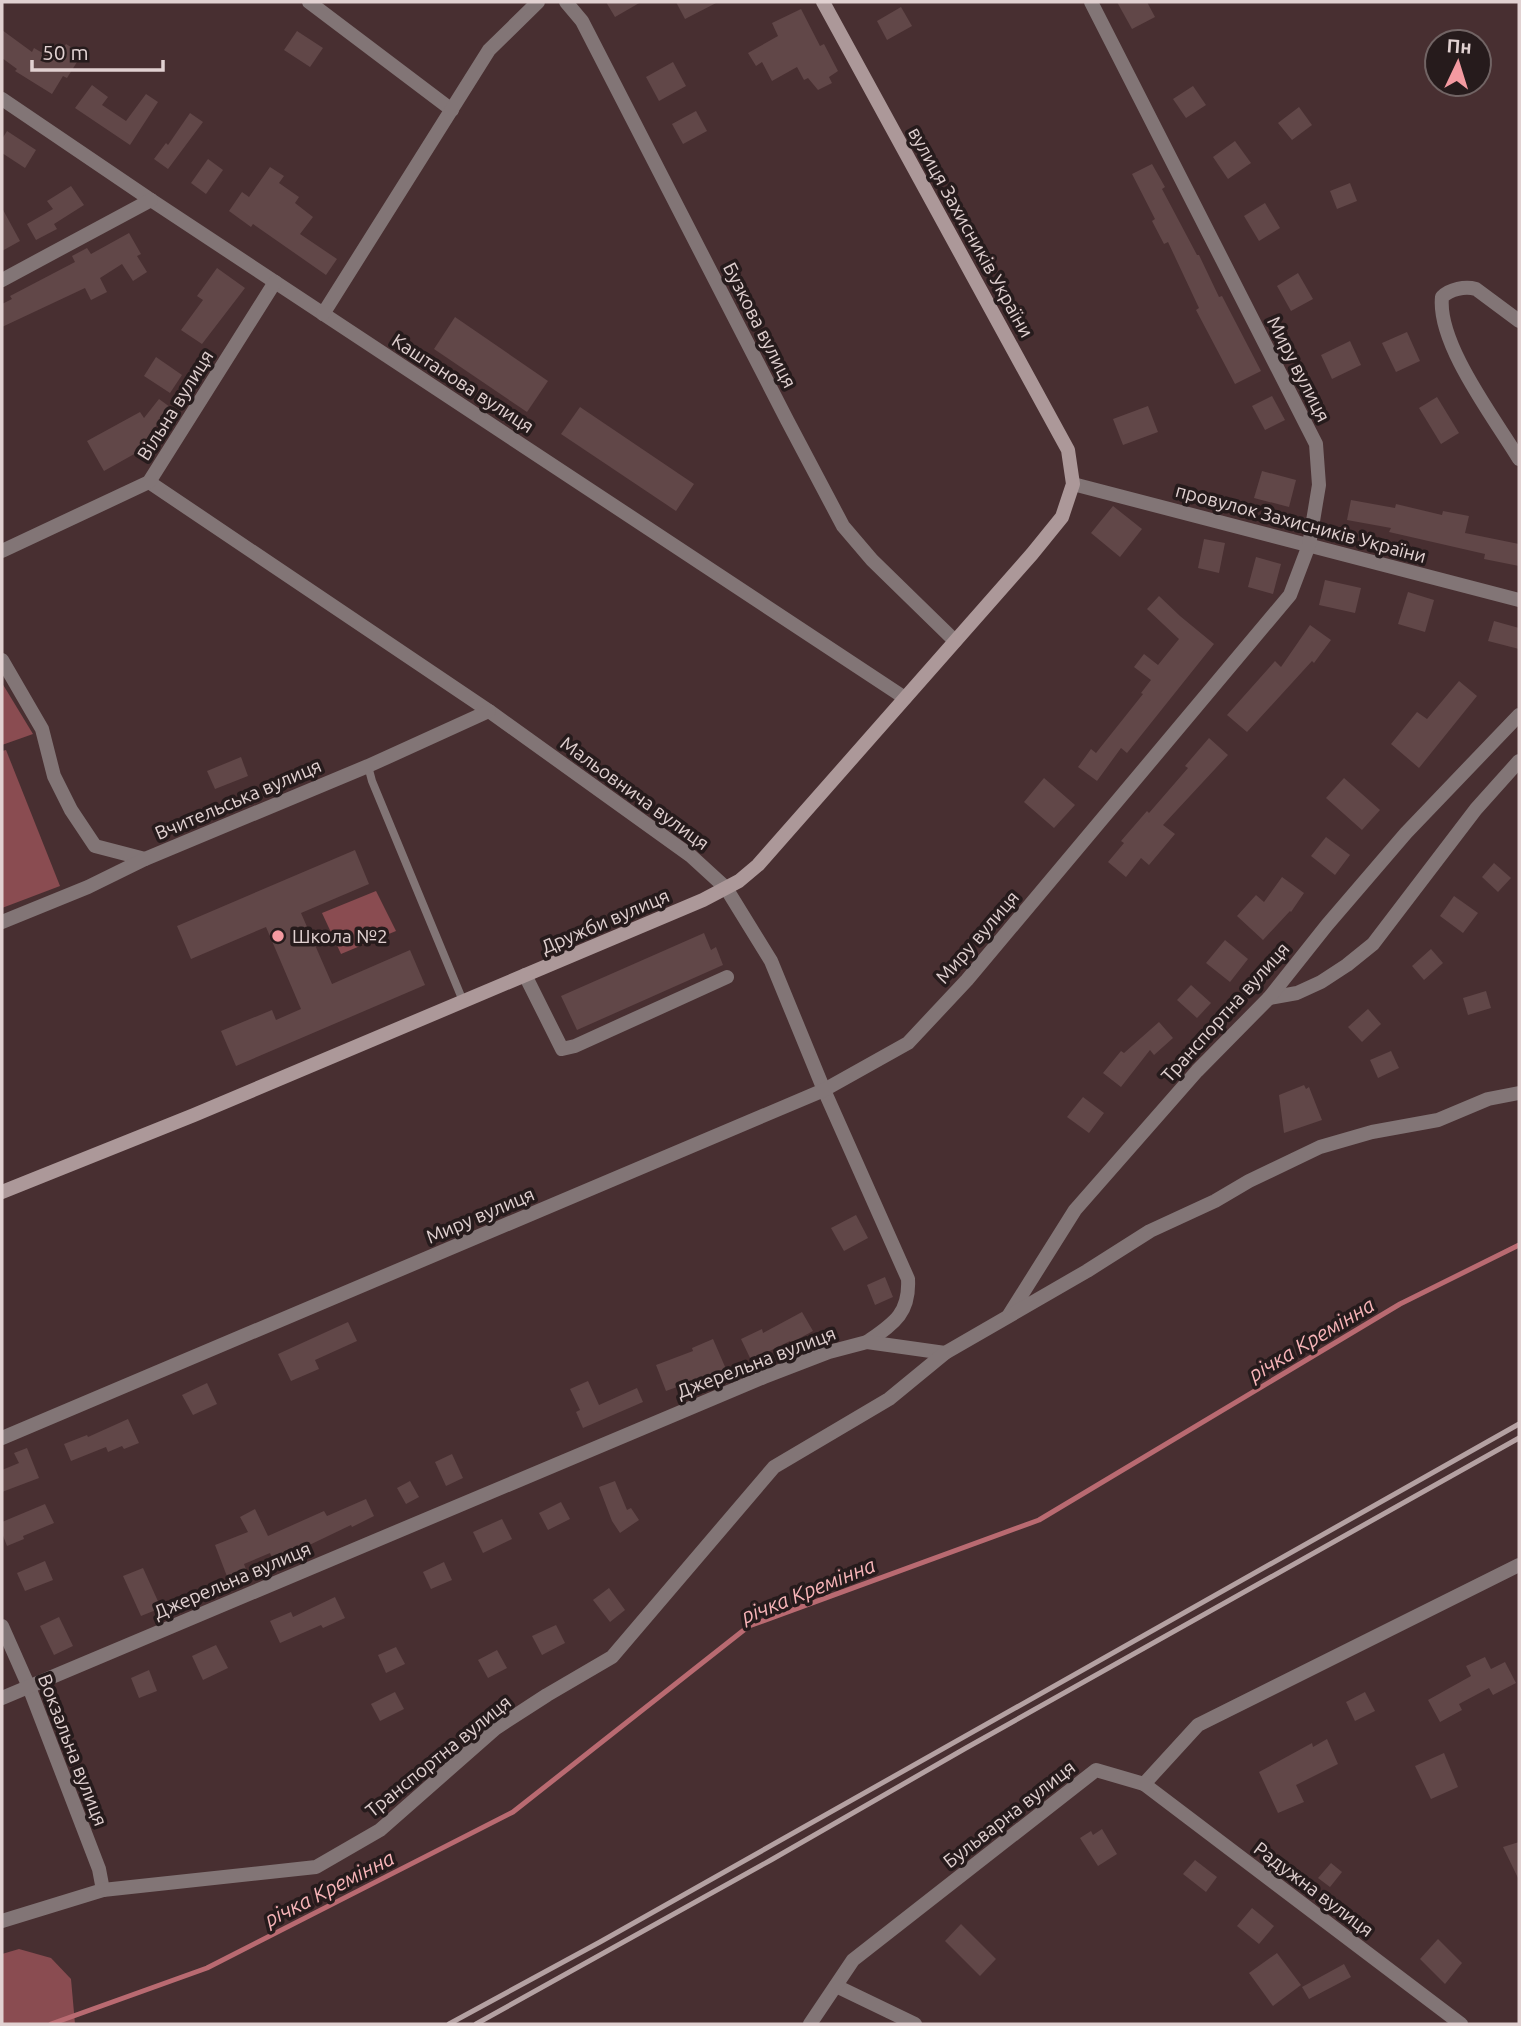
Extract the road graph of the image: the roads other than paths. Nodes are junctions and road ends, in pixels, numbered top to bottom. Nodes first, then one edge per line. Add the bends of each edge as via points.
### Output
1 (309, 2) edge
2 (538, 2) edge
3 (566, 2) edge
4 (823, 2) edge
5 (1091, 2) edge
6 (2, 99) edge
7 (452, 110) junction
8 (151, 200) junction
9 (2, 280) edge
10 (275, 282) junction
11 (323, 314) junction
12 (1519, 321) edge
13 (1519, 459) edge
14 (149, 482) junction
15 (1073, 484) junction
16 (1309, 545) junction
17 (2, 551) edge
18 (1519, 600) edge
19 (955, 641) junction
20 (2, 660) edge
21 (905, 698) junction
22 (489, 711) junction
23 (1519, 715) edge
24 (1519, 761) edge
25 (368, 766) junction
26 (145, 859) junction
27 (726, 888) junction
28 (2, 922) edge
29 (525, 975) junction
30 (727, 977) dead end
31 (1269, 998) junction
32 (463, 1001) junction
33 (824, 1090) junction
34 (1519, 1093) edge
35 (2, 1192) edge
36 (1007, 1318) junction
37 (867, 1342) junction
38 (945, 1353) junction
39 (2, 1438) edge
40 (1519, 1565) edge
41 (2, 1626) edge
42 (29, 1687) junction
43 (2, 1698) edge
44 (1143, 1784) junction
45 (103, 1890) junction
46 (2, 1921) edge
47 (836, 1986) junction
48 (810, 2024) edge
49 (915, 2024) edge
50 (1461, 2024) edge

1 - 7 street
2 - 7 street via 489,50
3 - 19 street, Бузкова вулиця via 582,21 843,526
4 - 15 street, вулиця Захисників України via 1068,450
5 - 16 street, Миру вулиця via 1316,444 1319,485
6 - 8 street, Каштанова вулиця
7 - 11 street
8 - 9 street
8 - 10 street, Каштанова вулиця
10 - 11 street, Каштанова вулиця
10 - 14 street, Вільна вулиця
11 - 21 street, Каштанова вулиця
12 - 13 street via 1476,289 1468,287 1442,297 1443,318 1460,363
14 - 17 street, Вільна вулиця
14 - 22 street, Мальовнича вулиця
15 - 16 street, провулок Захисників України
15 - 19 street, Дружби вулиця via 1062,517
16 - 18 street, провулок Захисників України
16 - 33 street, Миру вулиця via 1290,595 967,980 908,1043
19 - 21 street, Дружби вулиця
20 - 26 street via 41,729 54,776 71,810 95,846
21 - 27 street, Дружби вулиця via 758,865
22 - 25 street, Вчительська вулиця
22 - 27 street, Мальовнича вулиця via 691,856
23 - 31 street, Транспортна вулиця via 1406,833
24 - 31 street via 1476,809 1373,944 1321,982
25 - 26 street, Вчительська вулиця
25 - 32 lane
26 - 28 street, Вчительська вулиця
27 - 29 street, Дружби вулиця
27 - 33 street, Мальовнича вулиця via 771,961
29 - 30 street via 562,1049
29 - 32 street, Дружби вулиця
31 - 36 street, Транспортна вулиця via 1197,1071 1075,1210
32 - 35 street, Дружби вулиця
33 - 37 street, Мальовнича вулиця via 908,1279 909,1294 895,1322
33 - 39 street, Миру вулиця
34 - 36 street via 1488,1099 1438,1120 1320,1147 1150,1231
36 - 38 street
37 - 38 street, Джерельна вулиця
37 - 42 street, Джерельна вулиця via 764,1377
38 - 45 street, Транспортна вулиця via 889,1399 774,1468 612,1657 496,1728 380,1830 316,1867
40 - 44 street via 1198,1725
41 - 42 street, Вокзальна вулиця
42 - 43 street, Джерельна вулиця
42 - 45 street, Вокзальна вулиця
44 - 47 street, Бульварна вулиця via 1096,1770 853,1960
44 - 50 street, Радужна вулиця
45 - 46 street, Транспортна вулиця
47 - 48 street, Бульварна вулиця
47 - 49 street

